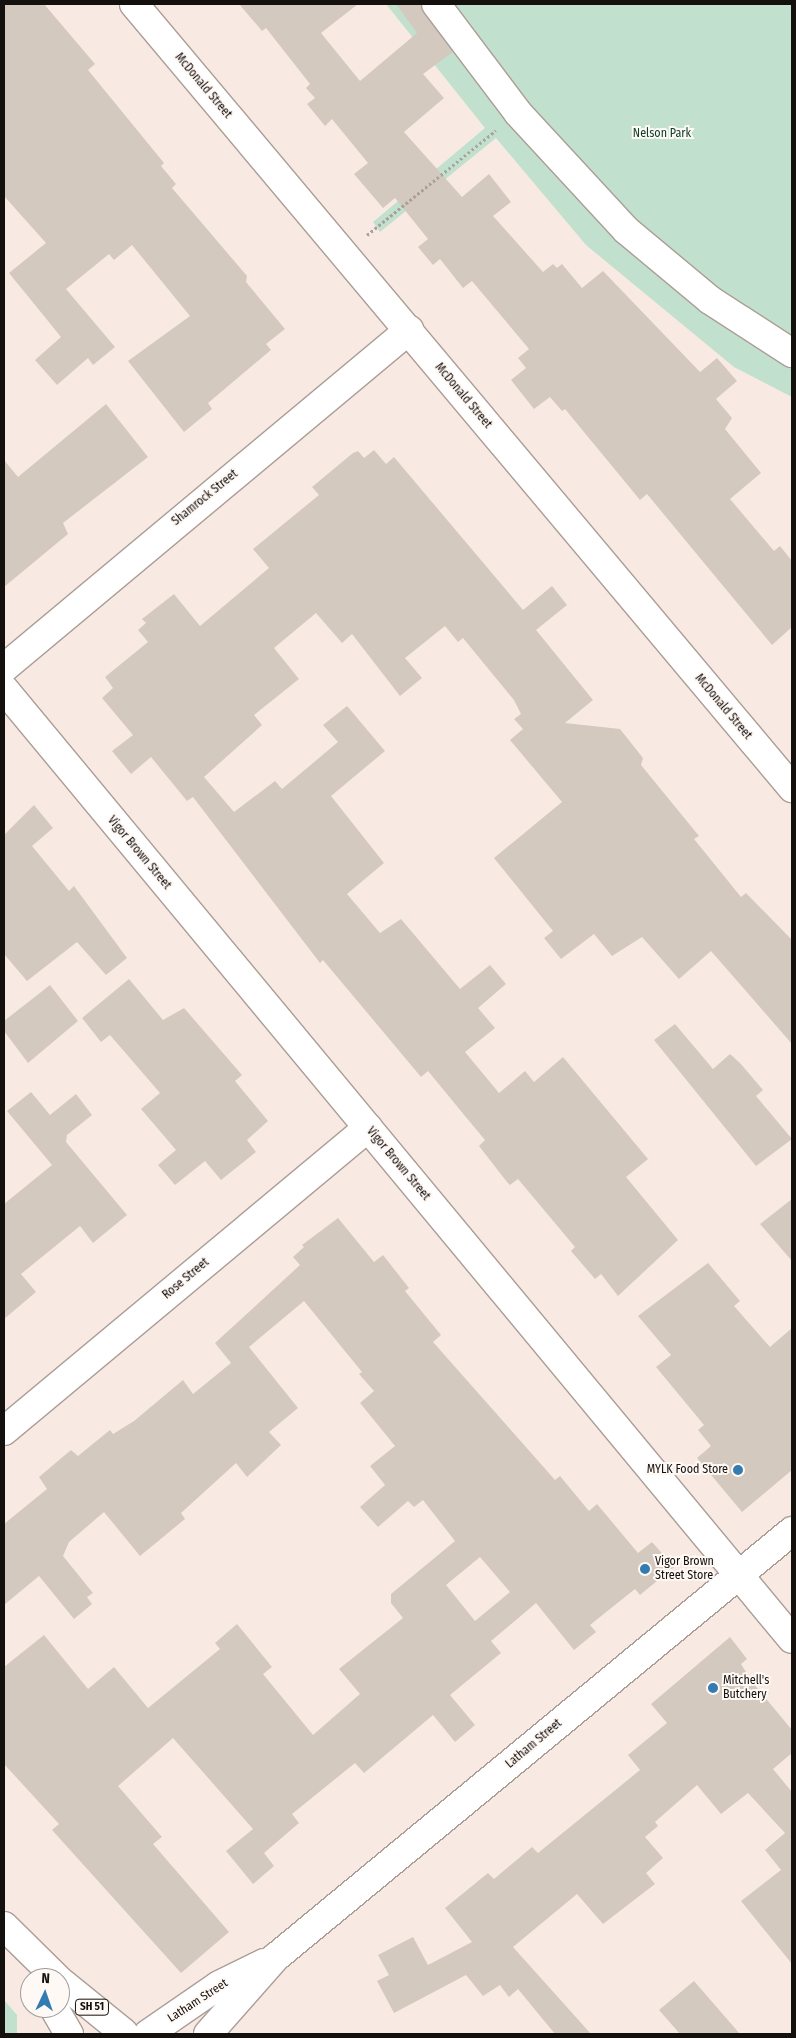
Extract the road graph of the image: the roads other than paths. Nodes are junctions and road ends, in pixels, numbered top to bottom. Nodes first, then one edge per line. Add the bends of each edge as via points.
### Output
1 (134, 4) edge
2 (436, 4) edge
3 (409, 330) junction
4 (792, 353) edge
5 (4, 668) edge
6 (4, 689) edge
7 (792, 788) edge
8 (368, 1128) junction
9 (4, 1431) edge
10 (792, 1531) edge
11 (739, 1575) junction
12 (792, 1639) edge
13 (6, 1929) edge
14 (276, 1957) junction
15 (30, 1968) edge
16 (47, 1968) edge
17 (70, 1988) edge
18 (60, 2018) edge
19 (69, 2034) edge
20 (131, 2034) edge
21 (208, 2034) edge

1 - 3 street, McDonald Street
2 - 4 street via 518,113 626,230 710,300
3 - 5 street, Shamrock Street
3 - 7 street, McDonald Street
6 - 8 street, Vigor Brown Street
8 - 9 street, Rose Street
8 - 11 street, Vigor Brown Street
10 - 11 street, Latham Street
11 - 12 street, Vigor Brown Street
11 - 14 street, Latham Street
13 - 15 street
13 - 16 street
14 - 20 street, Latham Street
14 - 21 street, Latham Street
17 - 20 street, SH 51
18 - 19 street, SH 51

